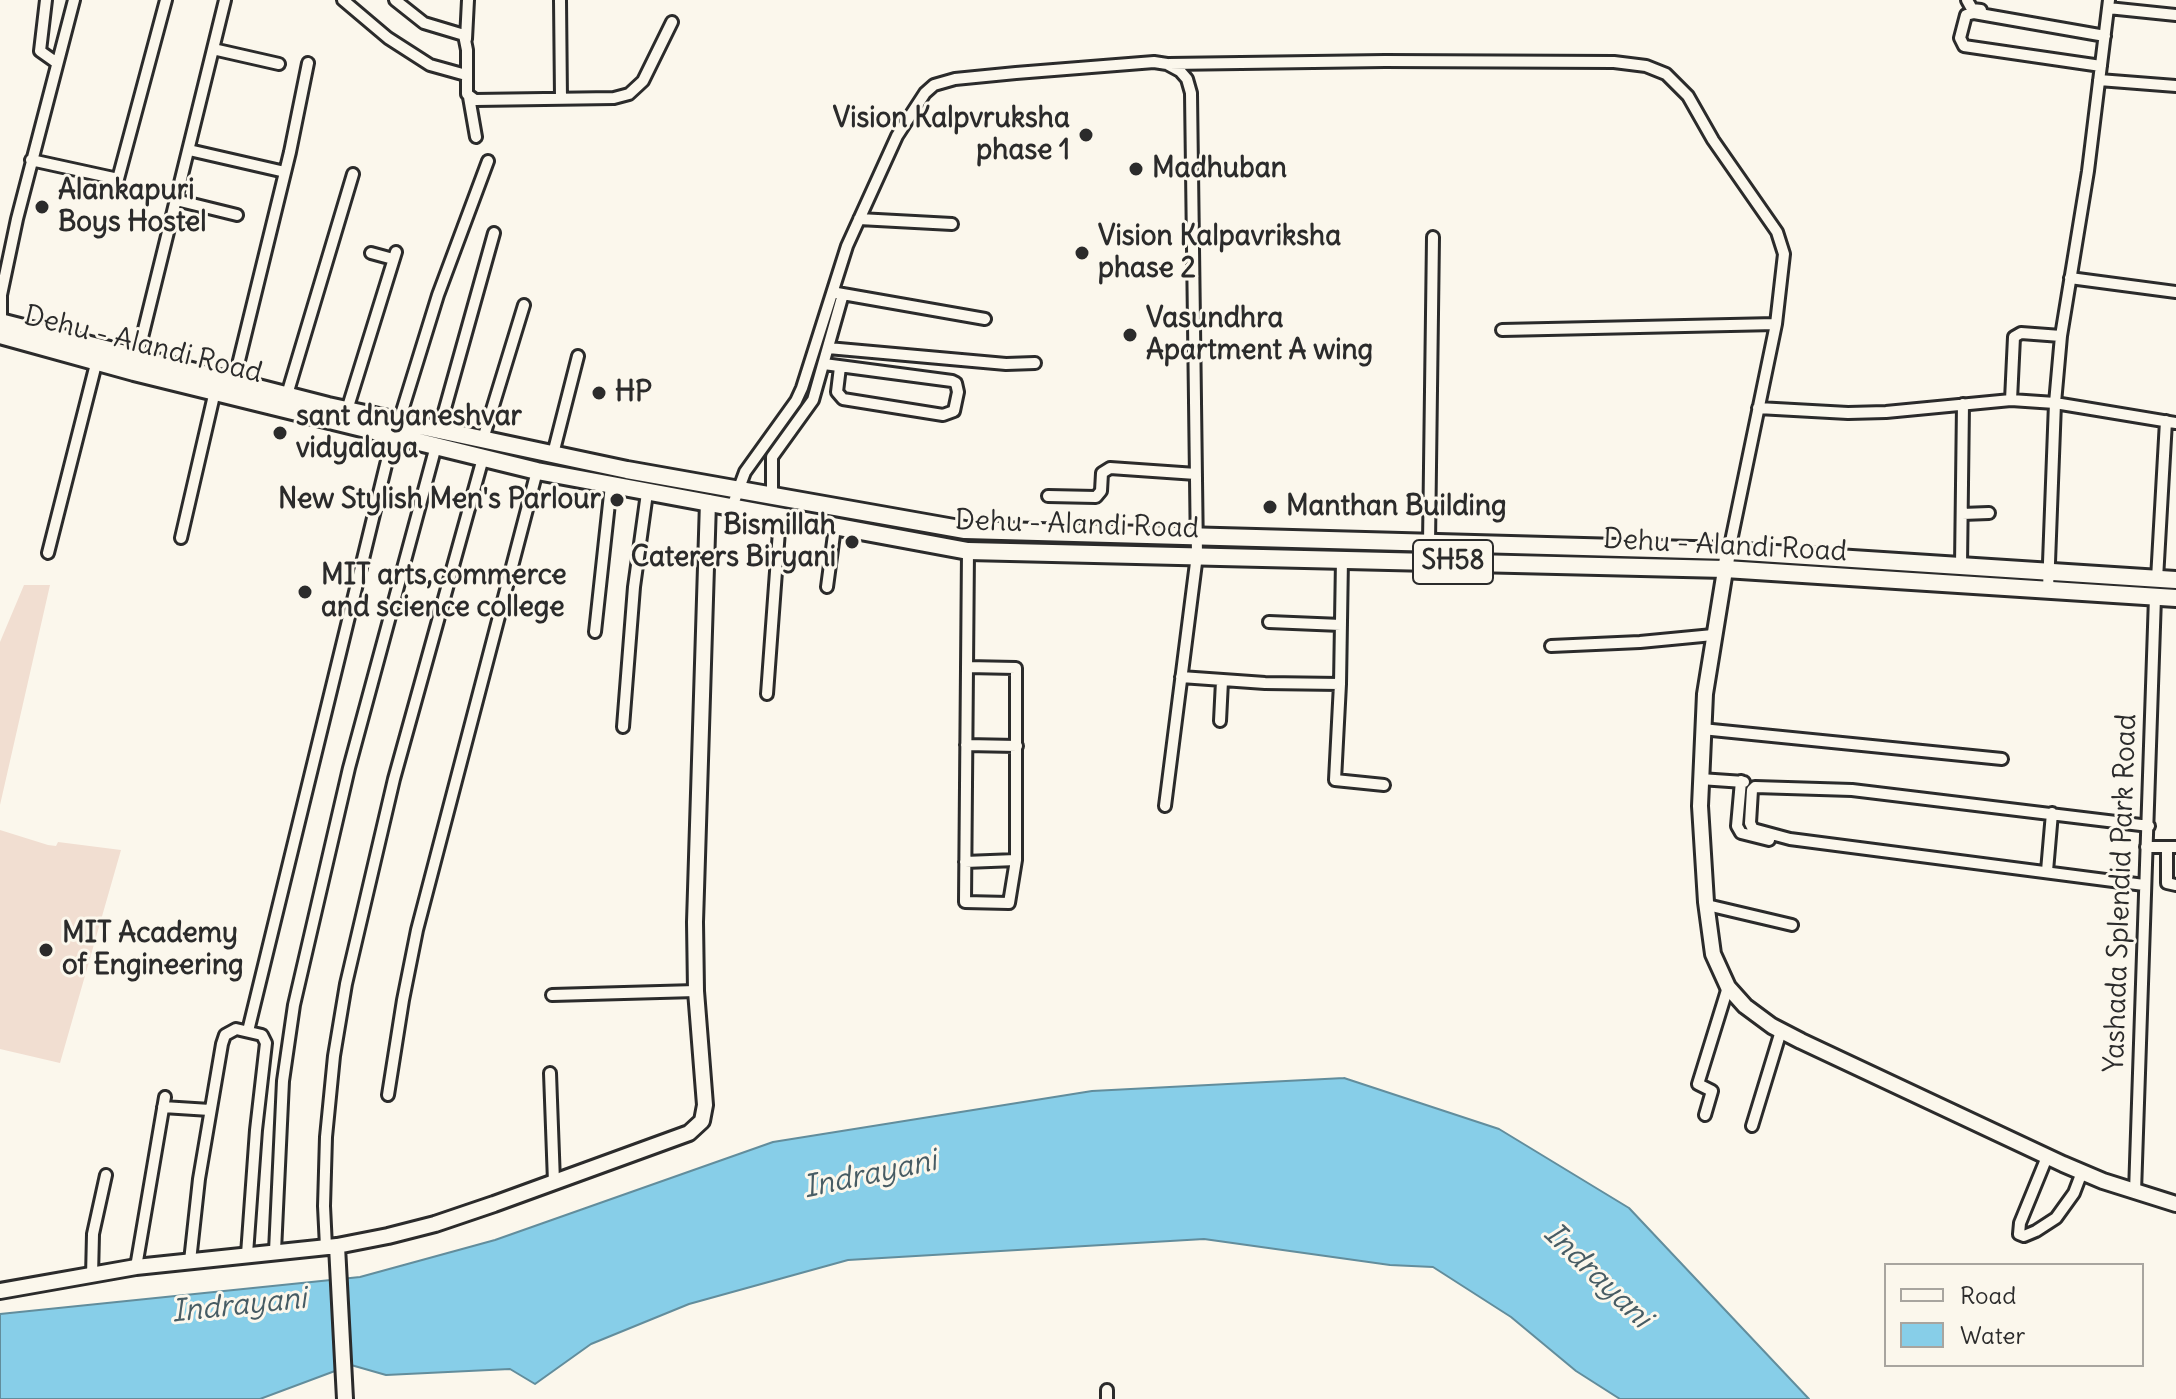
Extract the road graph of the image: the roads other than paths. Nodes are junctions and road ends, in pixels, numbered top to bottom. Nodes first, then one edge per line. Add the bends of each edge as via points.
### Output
1 (46, 0) edge
2 (74, 0) edge
3 (166, 0) edge
4 (225, 0) edge
5 (343, 0) edge
6 (395, 0) edge
7 (468, 0) edge
8 (560, 0) edge
9 (1967, 0) edge
10 (2109, 4) edge
11 (2176, 15) edge
12 (672, 22) dead end
13 (2105, 32) junction
14 (466, 39) junction
15 (213, 49) junction
16 (57, 63) junction
17 (308, 63) dead end
18 (279, 64) dead end
19 (1167, 64) junction
20 (2101, 66) junction
21 (466, 75) junction
22 (2099, 80) junction
23 (2176, 86) edge
24 (469, 97) junction
25 (561, 98) junction
26 (476, 137) dead end
27 (189, 150) junction
28 (31, 160) junction
29 (488, 161) dead end
30 (285, 172) junction
31 (353, 174) dead end
32 (176, 200) junction
33 (237, 215) dead end
34 (859, 219) junction
35 (952, 224) dead end
36 (494, 233) dead end
37 (1433, 237) dead end
38 (371, 253) dead end
39 (2070, 278) junction
40 (831, 292) junction
41 (2176, 292) edge
42 (843, 294) junction
43 (524, 305) dead end
44 (985, 319) dead end
45 (0, 322) edge
46 (1776, 324) junction
47 (1502, 330) dead end
48 (0, 335) edge
49 (2061, 336) junction
50 (828, 348) junction
51 (99, 354) junction
52 (578, 356) dead end
53 (1035, 363) dead end
54 (135, 364) junction
55 (824, 364) junction
56 (840, 367) junction
57 (234, 381) junction
58 (215, 391) junction
59 (2011, 400) junction
60 (285, 401) junction
61 (2055, 403) junction
62 (1963, 404) junction
63 (1758, 408) junction
64 (347, 410) junction
65 (2171, 422) edge
66 (396, 428) junction
67 (437, 438) junction
68 (483, 439) junction
69 (553, 454) junction
70 (483, 458) junction
71 (537, 471) junction
72 (1196, 474) junction
73 (611, 485) junction
74 (737, 488) junction
75 (647, 493) junction
76 (772, 495) junction
77 (1048, 496) dead end
78 (708, 502) junction
79 (732, 507) junction
80 (1989, 513) dead end
81 (1962, 514) junction
82 (780, 517) junction
83 (835, 527) junction
84 (1197, 537) junction
85 (181, 538) dead end
86 (1429, 543) junction
87 (968, 551) junction
88 (1729, 551) junction
89 (48, 553) dead end
90 (1197, 555) junction
91 (1342, 559) junction
92 (1961, 565) junction
93 (1725, 569) junction
94 (2050, 571) junction
95 (2157, 579) junction
96 (2176, 580) edge
97 (827, 587) dead end
98 (2048, 589) junction
99 (2155, 597) junction
100 (2176, 598) edge
101 (1269, 622) dead end
102 (1341, 625) junction
103 (595, 632) dead end
104 (1713, 635) junction
105 (1551, 646) dead end
106 (967, 667) junction
107 (1181, 677) junction
108 (1222, 681) junction
109 (1340, 684) junction
110 (767, 694) dead end
111 (1220, 721) dead end
112 (623, 727) dead end
113 (1702, 729) junction
114 (966, 745) junction
115 (1017, 746) junction
116 (2002, 759) dead end
117 (1700, 779) junction
118 (1384, 785) dead end
119 (1165, 806) dead end
120 (2052, 813) junction
121 (2149, 826) junction
122 (1790, 839) junction
123 (2146, 847) junction
124 (2172, 847) edge
125 (1016, 860) junction
126 (965, 862) junction
127 (2047, 871) junction
128 (2144, 885) junction
129 (2176, 885) edge
130 (1707, 905) junction
131 (1792, 925) dead end
132 (1728, 987) junction
133 (696, 991) junction
134 (552, 995) dead end
135 (248, 1031) junction
136 (1781, 1031) junction
137 (550, 1073) dead end
138 (388, 1095) dead end
139 (210, 1110) junction
140 (1705, 1115) dead end
141 (1752, 1126) dead end
142 (2047, 1157) junction
143 (2082, 1172) junction
144 (106, 1175) dead end
145 (554, 1182) junction
146 (2135, 1192) junction
147 (2176, 1204) edge
148 (275, 1251) junction
149 (333, 1251) junction
150 (247, 1254) junction
151 (190, 1261) junction
152 (136, 1267) junction
153 (92, 1276) junction
154 (0, 1291) edge
155 (345, 1399) edge

1 - 16 street via 40,51
2 - 16 street
3 - 28 street via 118,179
4 - 15 street
5 - 21 street via 430,65
6 - 14 street via 424,23
7 - 14 street
8 - 25 street
9 - 13 street via 1972,9
10 - 11 street
10 - 13 street
12 - 25 street via 634,91 614,98
13 - 20 street
13 - 20 street via 1974,13 1966,15 1960,38 1964,46
14 - 21 street
15 - 18 street
15 - 27 street
16 - 28 street
17 - 30 street
19 - 34 street via 1016,73 934,85 912,109
19 - 46 street via 1614,62 1666,74 1688,96 1777,232 1784,254
19 - 72 street via 1187,79 1191,93
20 - 22 street
21 - 24 street
22 - 23 street
22 - 39 street
24 - 25 street
24 - 26 street
27 - 30 street
27 - 32 street
28 - 45 street via 1,295
29 - 66 street
30 - 57 street
31 - 60 street
32 - 33 street
32 - 54 street
34 - 35 street
34 - 40 street
36 - 67 street
37 - 86 street
38 - 64 street via 394,256
39 - 41 street
39 - 49 street
40 - 42 street
40 - 74 street via 796,401
42 - 44 street
42 - 50 street
43 - 68 street
45 - 51 main road, Dehu - Alandi Road / SH58
46 - 47 street
46 - 63 street
48 - 51 main road, Dehu - Alandi Road / SH58
49 - 59 street via 2014,337
49 - 61 street
50 - 53 street
50 - 55 street
51 - 54 main road, Dehu - Alandi Road / SH58
51 - 89 street
52 - 69 street
54 - 57 main road, Dehu - Alandi Road / SH58
54 - 58 main road, Dehu - Alandi Road / SH58
55 - 56 street
55 - 76 street via 808,408 772,457
56 - 56 street via 837,392 843,399 943,415 954,411 958,392 952,381
57 - 60 main road, Dehu - Alandi Road / SH58
58 - 60 main road, Dehu - Alandi Road / SH58
58 - 85 street
59 - 61 street
59 - 62 street
60 - 64 main road, Dehu - Alandi Road / SH58
60 - 66 main road, Dehu - Alandi Road / SH58
61 - 65 street
61 - 94 street
62 - 63 street via 1848,413
62 - 81 street
63 - 88 street
64 - 66 main road, Dehu - Alandi Road / SH58
65 - 95 street
66 - 67 main road, Dehu - Alandi Road / SH58
66 - 135 street
67 - 68 main road, Dehu - Alandi Road / SH58
67 - 70 main road, Dehu - Alandi Road / SH58
67 - 148 street via 349,768 294,1005 283,1081
68 - 69 main road, Dehu - Alandi Road / SH58
69 - 74 main road, Dehu - Alandi Road / SH58
70 - 71 main road, Dehu - Alandi Road / SH58
70 - 149 street via 394,779 346,984 326,1137 324,1206
71 - 73 main road, Dehu - Alandi Road / SH58
71 - 138 street via 417,930
72 - 77 street via 1110,468 1102,473 1096,497
72 - 84 street
73 - 75 main road, Dehu - Alandi Road / SH58
73 - 103 street
74 - 76 main road, Dehu - Alandi Road / SH58
74 - 79 street
75 - 78 main road, Dehu - Alandi Road / SH58
75 - 112 street
76 - 84 main road, Dehu - Alandi Road / SH58 via 965,530
78 - 79 main road, Dehu - Alandi Road / SH58
78 - 133 street
79 - 82 main road, Dehu - Alandi Road / SH58
80 - 81 street
81 - 92 street
82 - 83 main road, Dehu - Alandi Road / SH58
82 - 110 street
83 - 87 main road, Dehu - Alandi Road / SH58
83 - 97 street
84 - 86 main road, Dehu - Alandi Road / SH58
84 - 90 street
86 - 88 main road, Dehu - Alandi Road / SH58
87 - 90 main road, Dehu - Alandi Road / SH58
87 - 106 street
88 - 92 main road, Dehu - Alandi Road / SH58
88 - 93 street
90 - 91 main road, Dehu - Alandi Road / SH58
90 - 107 street
91 - 93 main road, Dehu - Alandi Road / SH58
91 - 102 street
92 - 94 main road, Dehu - Alandi Road / SH58
93 - 98 main road, Dehu - Alandi Road / SH58
93 - 104 street
94 - 95 main road, Dehu - Alandi Road / SH58
94 - 98 street
95 - 96 main road, Dehu - Alandi Road / SH58
98 - 99 main road, Dehu - Alandi Road / SH58
99 - 100 main road, Dehu - Alandi Road / SH58
99 - 121 street, Yashada Splendid Park Road
101 - 102 street
102 - 109 street
104 - 105 street
104 - 113 street
106 - 114 street
106 - 115 street via 1016,668
107 - 108 street
107 - 119 street
108 - 109 street
108 - 111 street
109 - 118 street via 1335,780
113 - 116 street
113 - 117 street
114 - 115 street
114 - 126 street
115 - 125 street
117 - 122 street via 1743,782 1737,826 1741,833
117 - 130 street
120 - 121 street
120 - 122 street via 1852,790 1755,787 1753,829
120 - 127 street
121 - 123 street, Yashada Splendid Park Road
122 - 127 street
123 - 124 street
123 - 128 street, Yashada Splendid Park Road
124 - 129 street via 2167,883
125 - 126 street
125 - 126 street via 1009,903 965,902
127 - 128 street
128 - 146 street, Yashada Splendid Park Road
130 - 131 street
130 - 132 street via 1713,954
132 - 136 street
132 - 140 street via 1698,1084 1712,1091
133 - 134 street
133 - 145 street via 702,1121 689,1133
135 - 139 street via 236,1029 225,1035
135 - 150 street via 262,1035 266,1043
136 - 141 street
136 - 142 street
137 - 145 street
139 - 151 street
139 - 152 street via 164,1102
142 - 143 street
142 - 143 street via 2019,1234 2056,1218
143 - 146 street
144 - 153 street via 93,1234
145 - 149 street via 435,1224
146 - 147 street
148 - 149 street
148 - 150 street
149 - 155 street
150 - 151 street
151 - 152 street
152 - 153 street
153 - 154 street

